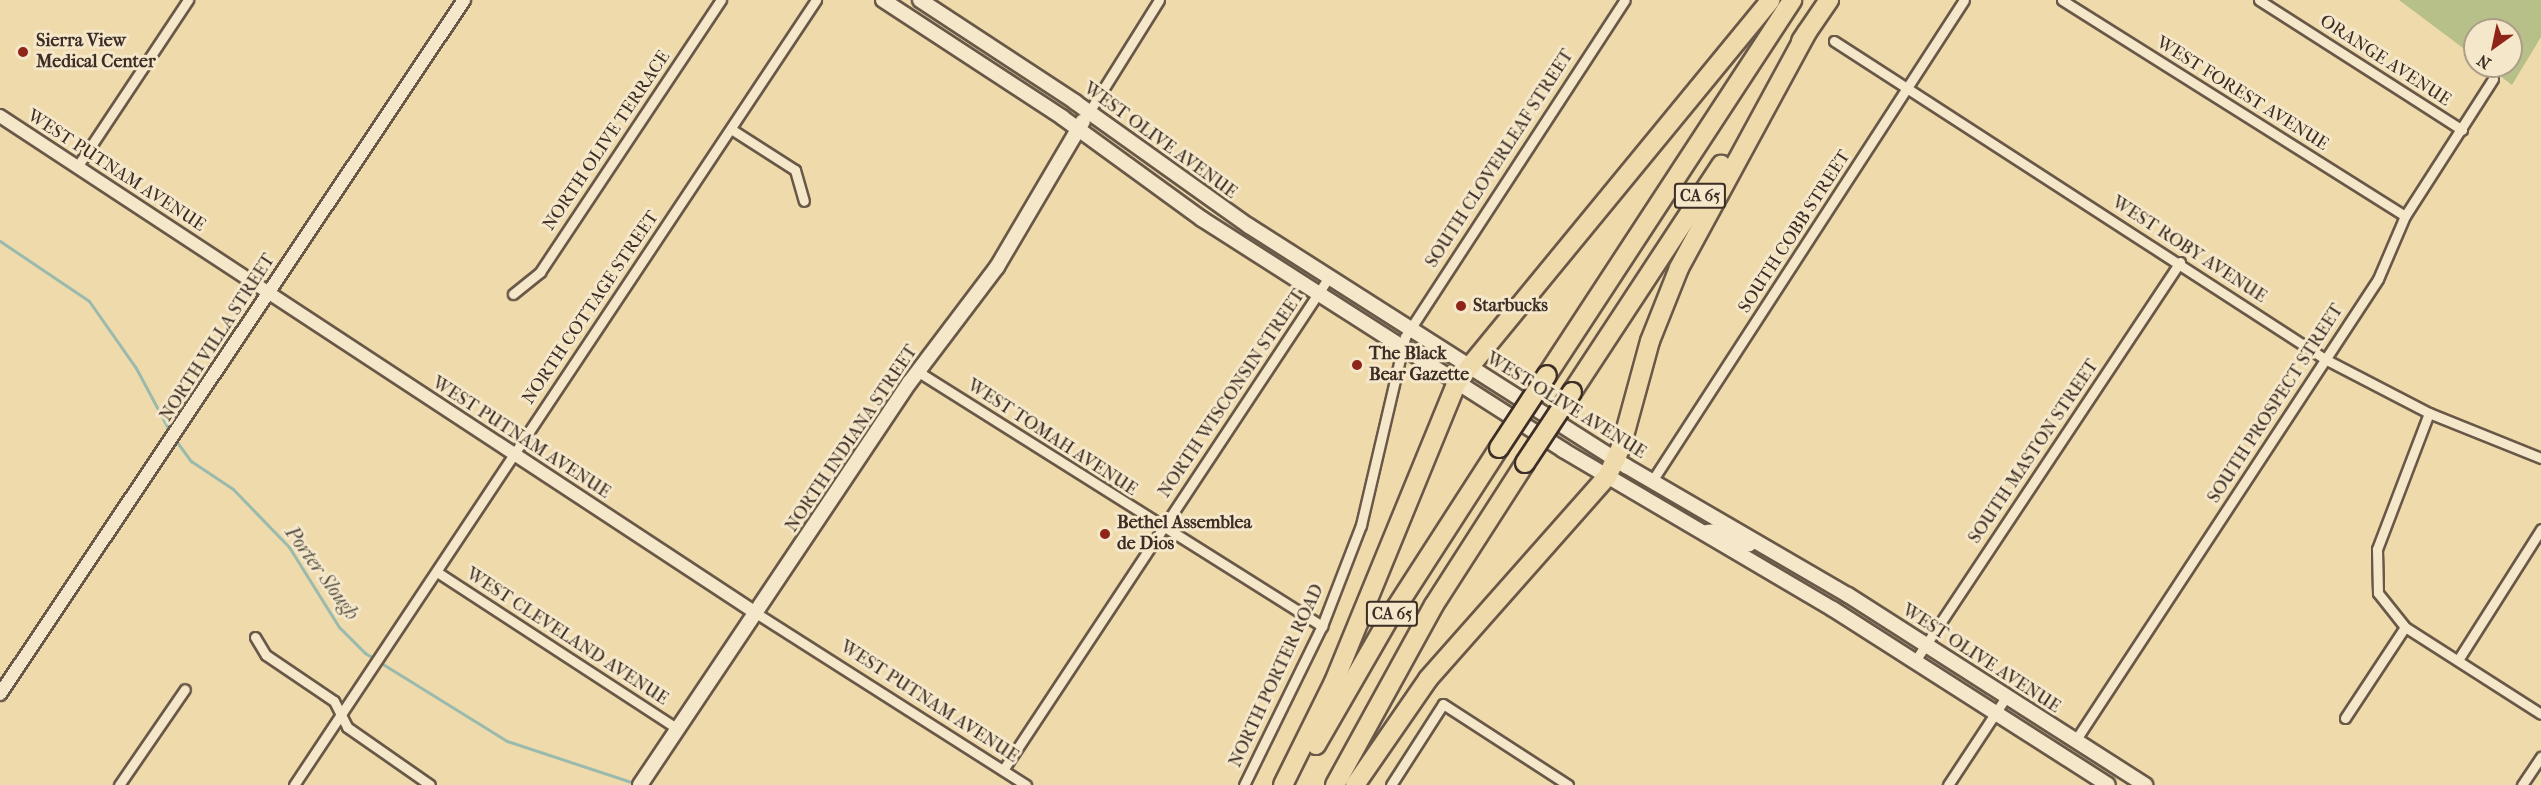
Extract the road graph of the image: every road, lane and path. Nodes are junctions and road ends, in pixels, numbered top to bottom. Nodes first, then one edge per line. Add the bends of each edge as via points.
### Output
1 (189, 0) edge
2 (464, 0) edge
3 (721, 0) edge
4 (816, 0) edge
5 (883, 0) edge
6 (920, 0) edge
7 (1159, 0) edge
8 (1625, 0) edge
9 (1771, 0) edge
10 (1792, 0) edge
11 (1828, 0) edge
12 (1964, 0) edge
13 (2062, 0) edge
14 (2259, 0) edge
15 (1807, 32) junction
16 (1834, 40) dead end
17 (2493, 79) dead end
18 (1906, 91) junction
19 (1089, 112) junction
20 (0, 116) edge
21 (731, 129) junction
22 (1078, 129) junction
23 (2462, 130) junction
24 (77, 167) junction
25 (804, 201) dead end
26 (2405, 216) junction
27 (2180, 262) junction
28 (1329, 277) junction
29 (268, 294) junction
30 (513, 294) dead end
31 (1318, 294) junction
32 (1406, 337) junction
33 (2325, 359) junction
34 (1468, 365) junction
35 (917, 371) junction
36 (1457, 382) junction
37 (2429, 413) junction
38 (513, 454) junction
39 (2541, 458) edge
40 (1616, 459) junction
41 (1607, 477) junction
42 (1652, 481) junction
43 (1163, 528) junction
44 (2541, 529) edge
45 (1705, 534) junction
46 (1757, 542) junction
47 (437, 572) junction
48 (756, 612) junction
49 (1322, 626) junction
50 (2405, 627) junction
51 (255, 637) dead end
52 (1926, 645) junction
53 (2458, 660) junction
54 (1915, 661) junction
55 (185, 689) dead end
56 (0, 694) edge
57 (2006, 697) junction
58 (1996, 712) junction
59 (342, 714) junction
60 (2541, 714) edge
61 (2345, 718) dead end
62 (678, 729) junction
63 (2075, 741) junction
64 (2541, 757) edge
65 (1002, 770) junction
66 (644, 780) edge
67 (2129, 781) edge
68 (119, 785) edge
69 (294, 785) edge
70 (430, 785) edge
71 (1026, 785) edge
72 (1244, 785) edge
73 (1283, 785) edge
74 (1294, 785) edge
75 (1335, 785) edge
76 (1355, 785) edge
77 (1391, 785) edge
78 (1568, 785) edge
79 (1948, 785) edge
80 (2108, 785) edge
81 (2145, 785) edge
82 (2522, 785) edge

1 - 24 street
2 - 29 street, NORTH VILLA STREET
3 - 30 street, NORTH OLIVE TERRACE via 540,272
4 - 21 street, NORTH COTTAGE STREET
5 - 22 main road, WEST OLIVE AVENUE
6 - 19 main road, WEST OLIVE AVENUE
7 - 19 street
8 - 32 street, SOUTH CLOVERLEAF STREET
9 - 34 highway via 1499,333
10 - 74 highway, CA 65, bridge via 1395,609
11 - 15 highway, CA 65
12 - 18 street, SOUTH COBB STREET
13 - 26 street, WEST FOREST AVENUE
14 - 23 street, ORANGE AVENUE
15 - 40 highway via 1679,268 1650,341
15 - 75 highway, CA 65, bridge via 1434,605
16 - 18 street, WEST ROBY AVENUE
17 - 23 street, SOUTH PROSPECT STREET
18 - 27 street, WEST ROBY AVENUE
18 - 42 street, SOUTH COBB STREET
19 - 22 main road, NORTH INDIANA STREET
19 - 28 main road, WEST OLIVE AVENUE via 1190,187
20 - 24 street, WEST PUTNAM AVENUE
21 - 25 street via 795,170
21 - 38 street, NORTH COTTAGE STREET
22 - 31 main road, WEST OLIVE AVENUE via 1178,204
22 - 35 main road, NORTH INDIANA STREET via 992,275
23 - 26 street, SOUTH PROSPECT STREET
24 - 29 street, WEST PUTNAM AVENUE
26 - 33 street, SOUTH PROSPECT STREET via 2378,279
27 - 33 street, WEST ROBY AVENUE
27 - 52 street, SOUTH MASTON STREET
28 - 31 street, NORTH WISCONSIN STREET
28 - 32 main road, WEST OLIVE AVENUE
29 - 38 street, WEST PUTNAM AVENUE
29 - 56 street, NORTH VILLA STREET
31 - 32 main road, WEST OLIVE AVENUE
31 - 43 street, NORTH WISCONSIN STREET
32 - 34 main road, WEST OLIVE AVENUE
32 - 36 main road, WEST OLIVE AVENUE
32 - 49 street, NORTH PORTER ROAD via 1361,525
33 - 37 street, WEST ROBY AVENUE
33 - 63 street, SOUTH PROSPECT STREET
34 - 36 highway
34 - 40 main road, WEST OLIVE AVENUE
35 - 43 street, WEST TOMAH AVENUE
35 - 48 main road, NORTH INDIANA STREET
36 - 41 main road, WEST OLIVE AVENUE
36 - 73 highway via 1334,682
37 - 39 street, WEST ROBY AVENUE
37 - 50 street via 2377,549 2378,593
38 - 47 street, NORTH COTTAGE STREET
38 - 48 street, WEST PUTNAM AVENUE
40 - 41 highway
40 - 42 main road, WEST OLIVE AVENUE
41 - 45 main road, WEST OLIVE AVENUE
41 - 76 highway via 1422,686
42 - 46 main road, WEST OLIVE AVENUE
43 - 49 street, WEST TOMAH AVENUE
43 - 65 street, NORTH WISCONSIN STREET
44 - 53 street
45 - 46 main road via 1712,530 1742,543
45 - 54 main road, WEST OLIVE AVENUE
46 - 52 main road, WEST OLIVE AVENUE
47 - 59 street, NORTH COTTAGE STREET
47 - 62 street, WEST CLEVELAND AVENUE
48 - 62 main road, NORTH INDIANA STREET
48 - 65 street, WEST PUTNAM AVENUE
49 - 72 street, NORTH PORTER ROAD
50 - 53 street
50 - 61 street
51 - 59 street via 266,655 334,701
52 - 54 street, SOUTH MASTON STREET
52 - 57 main road, WEST OLIVE AVENUE
53 - 60 street
54 - 58 main road, WEST OLIVE AVENUE
55 - 68 street
57 - 58 street
57 - 63 main road, WEST OLIVE AVENUE
58 - 79 street
58 - 80 main road, WEST OLIVE AVENUE
59 - 69 street, NORTH COTTAGE STREET
59 - 70 street via 347,727
62 - 66 main road, NORTH INDIANA STREET
63 - 67 main road, WEST OLIVE AVENUE
64 - 82 street
65 - 71 street, WEST PUTNAM AVENUE
67 - 81 main road, WEST OLIVE AVENUE
77 - 78 street via 1443,704

